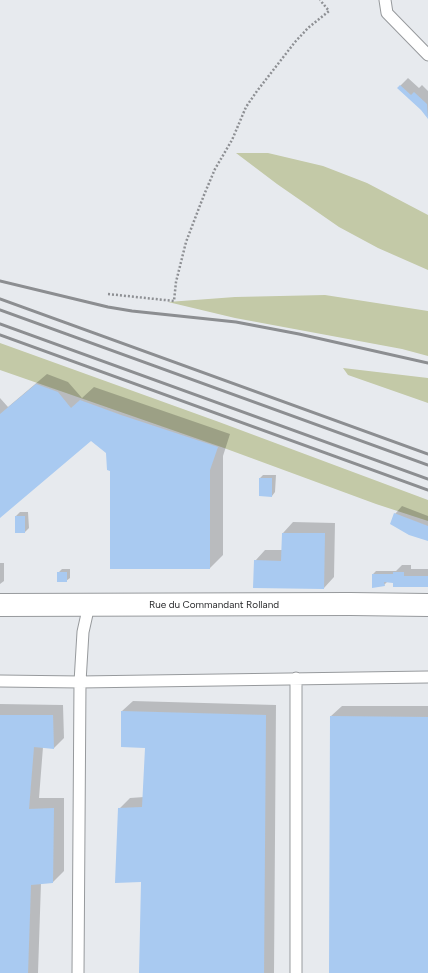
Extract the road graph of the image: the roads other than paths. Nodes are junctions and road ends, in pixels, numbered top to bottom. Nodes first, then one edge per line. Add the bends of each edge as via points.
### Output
1 (386, 0) edge
2 (428, 55) edge
3 (0, 605) edge
4 (89, 605) junction
5 (428, 605) edge
6 (428, 677) edge
7 (296, 678) junction
8 (0, 681) edge
9 (80, 682) junction
10 (78, 973) edge
11 (296, 973) edge

1 - 2 lane via 387,13
3 - 4 street, Rue du Commandant Rolland
4 - 5 street, Rue du Commandant Rolland
4 - 9 lane via 83,632
6 - 7 lane
7 - 9 lane
7 - 11 lane
8 - 9 lane
9 - 10 lane

